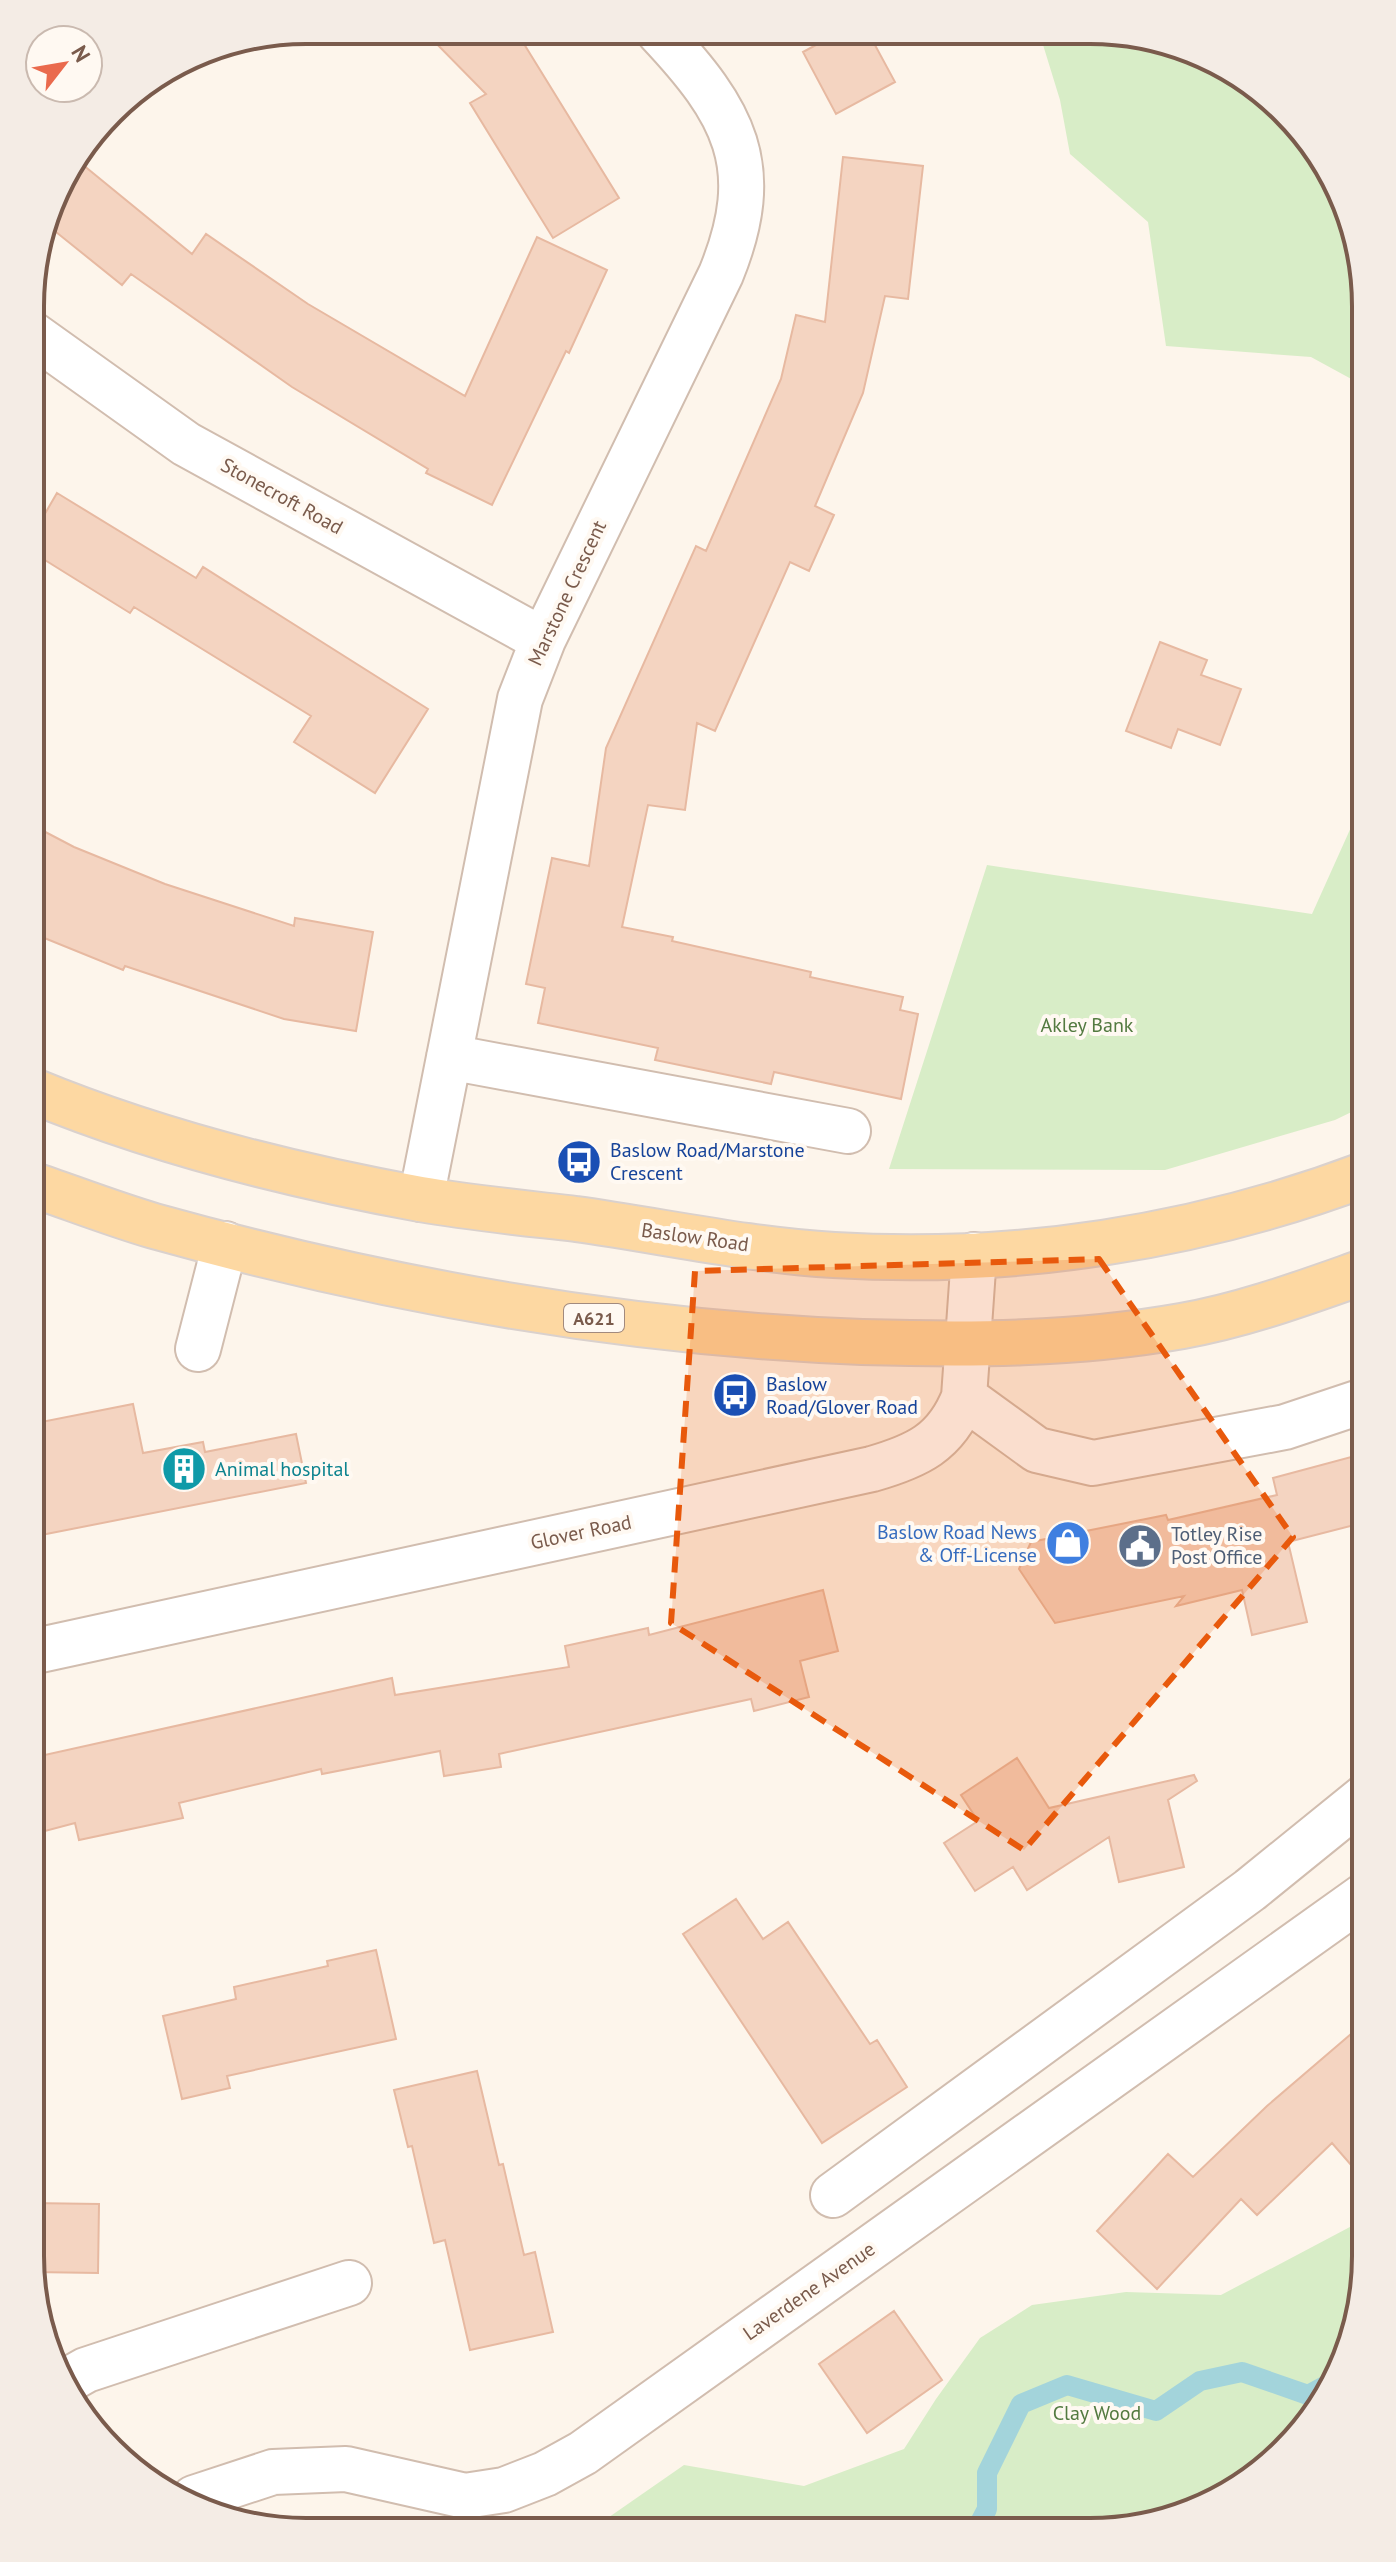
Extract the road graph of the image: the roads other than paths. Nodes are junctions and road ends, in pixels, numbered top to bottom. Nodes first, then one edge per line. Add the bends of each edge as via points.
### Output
1 (671, 45) edge
2 (44, 343) edge
3 (543, 640) junction
4 (449, 1057) junction
5 (44, 1095) edge
6 (848, 1131) dead end
7 (1352, 1179) edge
8 (44, 1188) edge
9 (421, 1199) junction
10 (225, 1244) junction
11 (974, 1255) junction
12 (1352, 1276) edge
13 (969, 1345) junction
14 (198, 1349) dead end
15 (964, 1397) junction
16 (1351, 1405) edge
17 (44, 1649) edge
18 (1351, 1808) edge
19 (1351, 1905) edge
20 (833, 2195) dead end
21 (349, 2283) dead end
22 (74, 2377) edge
23 (201, 2496) edge

1 - 3 street, Marstone Crescent via 715,98 729,127 739,158 740,215 721,274
2 - 3 street, Stonecroft Road via 186,444
3 - 4 street, Marstone Crescent via 520,699
4 - 6 street
4 - 9 street, Marstone Crescent
5 - 9 main road, Baslow Road via 93,1116 266,1166
7 - 11 main road, Baslow Road via 1304,1197 1124,1241
8 - 10 main road, A621
9 - 11 main road, Baslow Road via 822,1254
10 - 13 main road, A621 via 493,1303 656,1327 805,1340
10 - 14 street
11 - 13 street, Glover Road
12 - 13 main road, A621 via 1185,1325 1064,1342
13 - 15 street, Glover Road
15 - 16 street via 1037,1450 1093,1463 1285,1427
15 - 17 street, Glover Road via 942,1436 908,1458 872,1469
18 - 20 street via 1250,1890
19 - 23 street, Laverdene Avenue via 583,2453 545,2474 504,2490 465,2496 346,2469 273,2472
21 - 22 street

